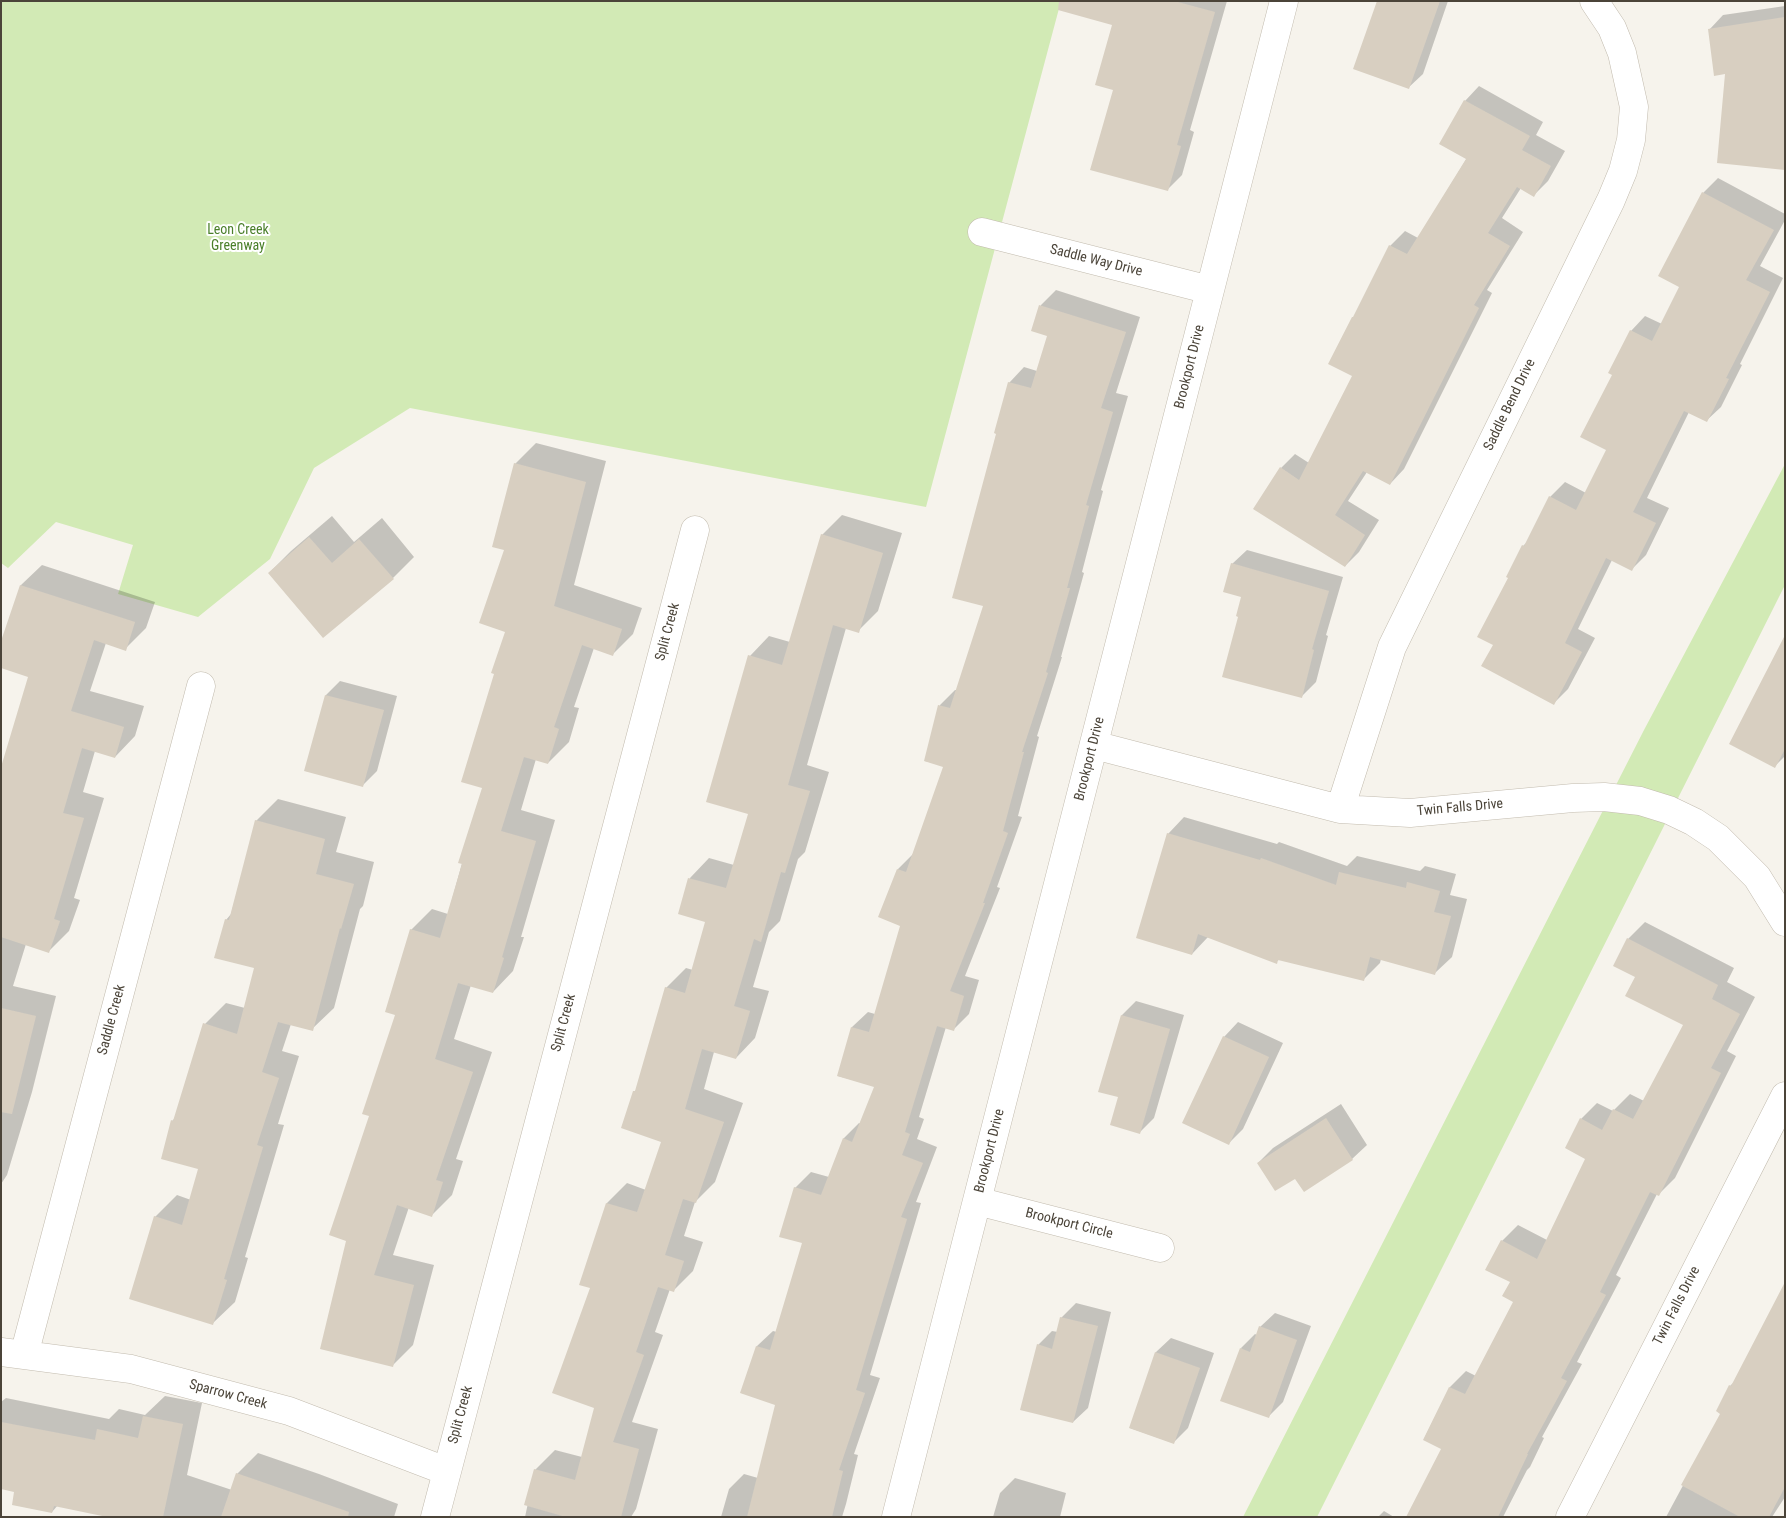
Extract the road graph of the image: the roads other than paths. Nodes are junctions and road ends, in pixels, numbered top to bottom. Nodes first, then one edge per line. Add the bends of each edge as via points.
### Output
1 (1284, 1) edge
2 (1594, 1) edge
3 (982, 232) dead end
4 (1210, 290) junction
5 (695, 530) dead end
6 (201, 686) dead end
7 (1094, 745) junction
8 (1340, 809) junction
9 (1785, 922) edge
10 (1785, 1096) edge
11 (977, 1201) junction
12 (1160, 1248) dead end
13 (12, 1353) edge
14 (446, 1471) junction
15 (434, 1517) edge
16 (896, 1517) edge
17 (1570, 1517) edge

1 - 4 street, Brookport Drive
2 - 8 street, Saddle Bend Drive via 1612,28 1622,53 1634,107 1632,140 1623,170 1392,647
3 - 4 street, Saddle Way Drive
4 - 7 street, Brookport Drive
5 - 14 street, Split Creek
6 - 13 street, Saddle Creek
7 - 8 street, Twin Falls Drive
7 - 11 street, Brookport Drive
8 - 9 street, Twin Falls Drive via 1410,813 1573,798 1640,801 1694,822 1718,838 1756,877
10 - 17 street, Twin Falls Drive
11 - 12 street, Brookport Circle
11 - 16 street, Brookport Drive
13 - 14 street, Sparrow Creek via 131,1369 288,1411
14 - 15 street, Split Creek

